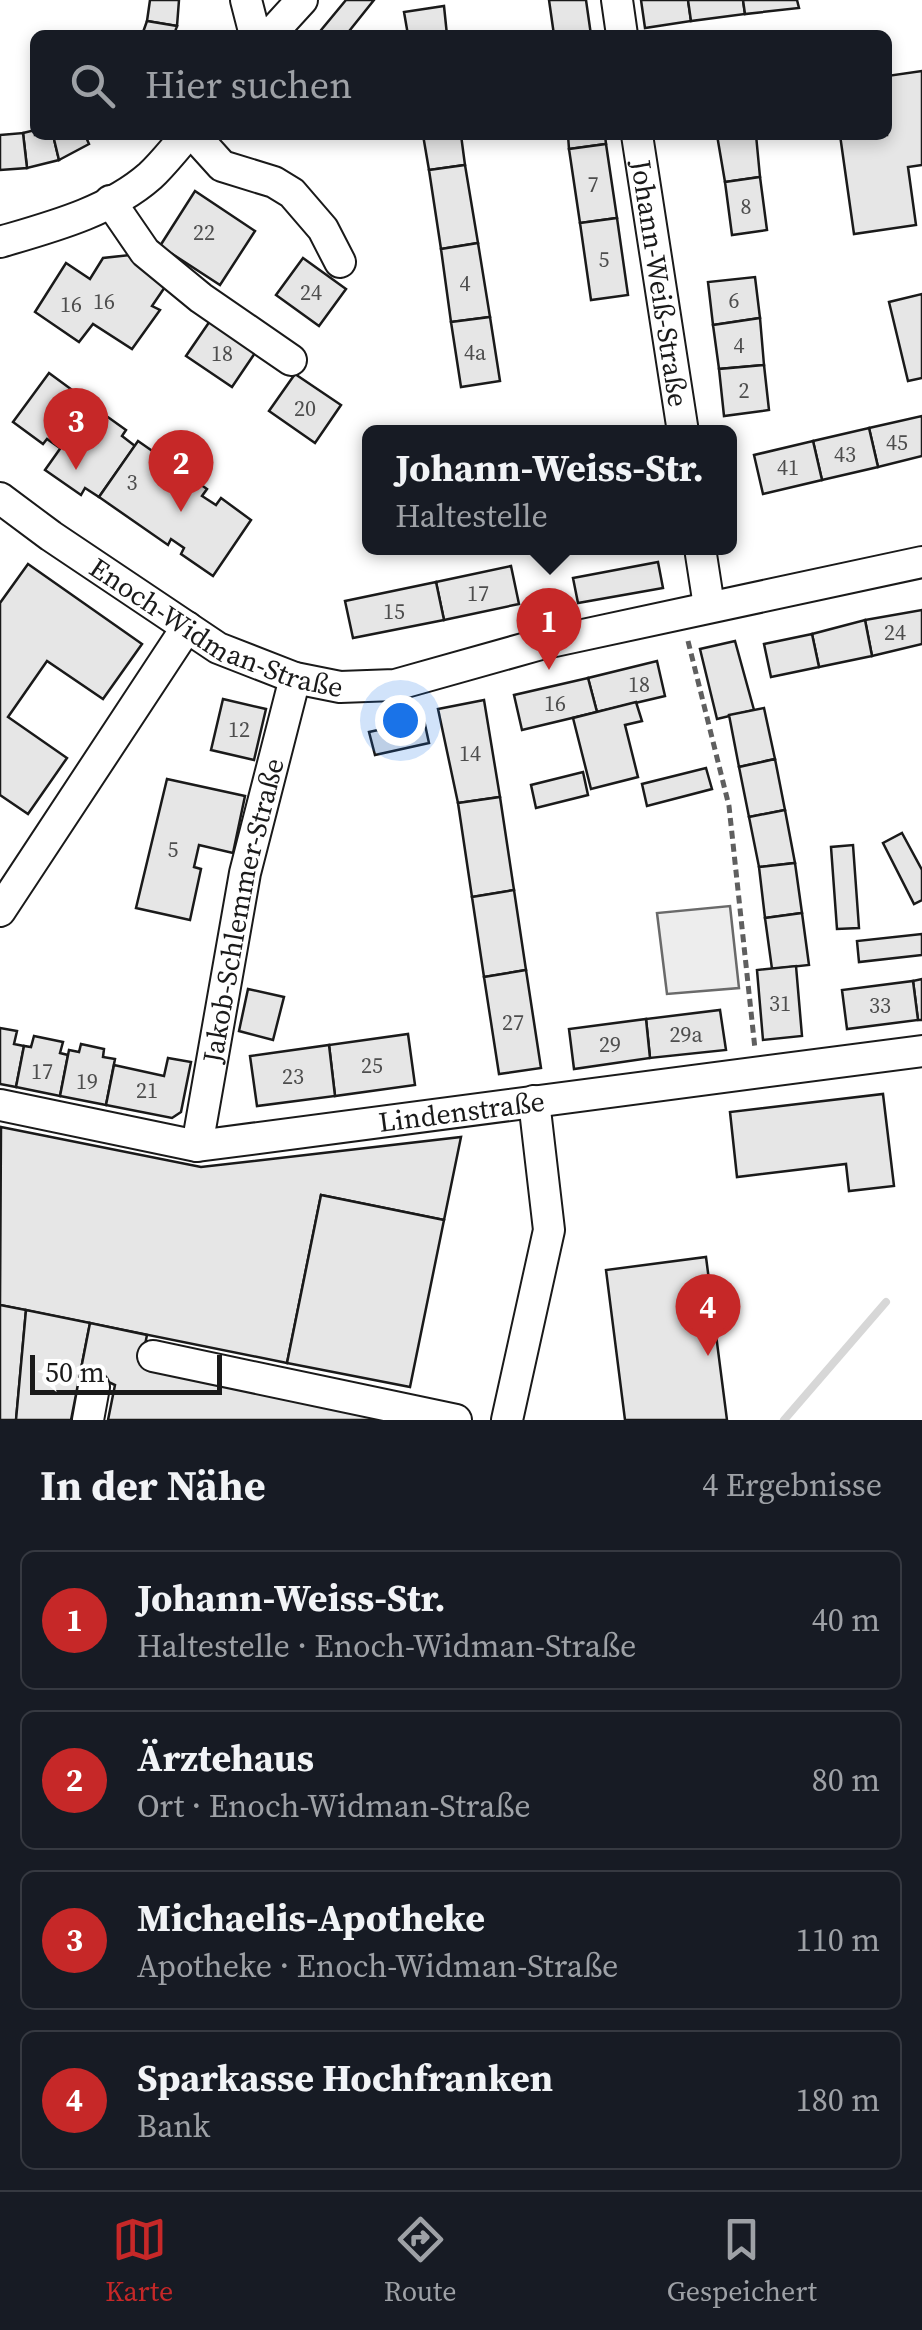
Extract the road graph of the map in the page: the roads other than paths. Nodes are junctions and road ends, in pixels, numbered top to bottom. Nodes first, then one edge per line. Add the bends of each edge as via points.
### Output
1 (246, 0) edge
2 (302, 0) edge
3 (617, 0) edge
4 (254, 30) edge
5 (275, 30) edge
6 (621, 30) edge
7 (186, 140) edge
8 (196, 140) edge
9 (639, 140) edge
10 (110, 201) junction
11 (0, 242) edge
12 (340, 262) dead end
13 (291, 360) dead end
14 (682, 425) edge
15 (0, 498) edge
16 (699, 555) edge
17 (922, 562) edge
18 (695, 609) junction
19 (187, 627) junction
20 (295, 678) junction
21 (0, 910) edge
22 (922, 1052) edge
23 (534, 1101) junction
24 (0, 1105) edge
25 (197, 1146) junction
26 (153, 1356) dead end
27 (94, 1387) dead end
28 (88, 1420) edge
29 (456, 1420) edge
30 (507, 1420) edge

1 - 4 street
2 - 5 street
3 - 6 street
7 - 10 street via 149,177
8 - 12 street via 222,166 292,193
9 - 14 street, Johann-Weiß-Straße
10 - 11 street
10 - 13 street via 145,252
15 - 19 street, Enoch-Widman-Straße
16 - 18 street
17 - 18 street, Enoch-Widman-Straße
18 - 20 street, Enoch-Widman-Straße via 395,685 340,687
19 - 20 street, Enoch-Widman-Straße via 218,648
19 - 21 street
20 - 25 street, Jakob-Schlemmer-Straße via 245,873
22 - 23 street, Lindenstraße
23 - 25 street, Lindenstraße
23 - 30 street via 548,1230
24 - 25 street, Lindenstraße
26 - 29 street
27 - 28 street

